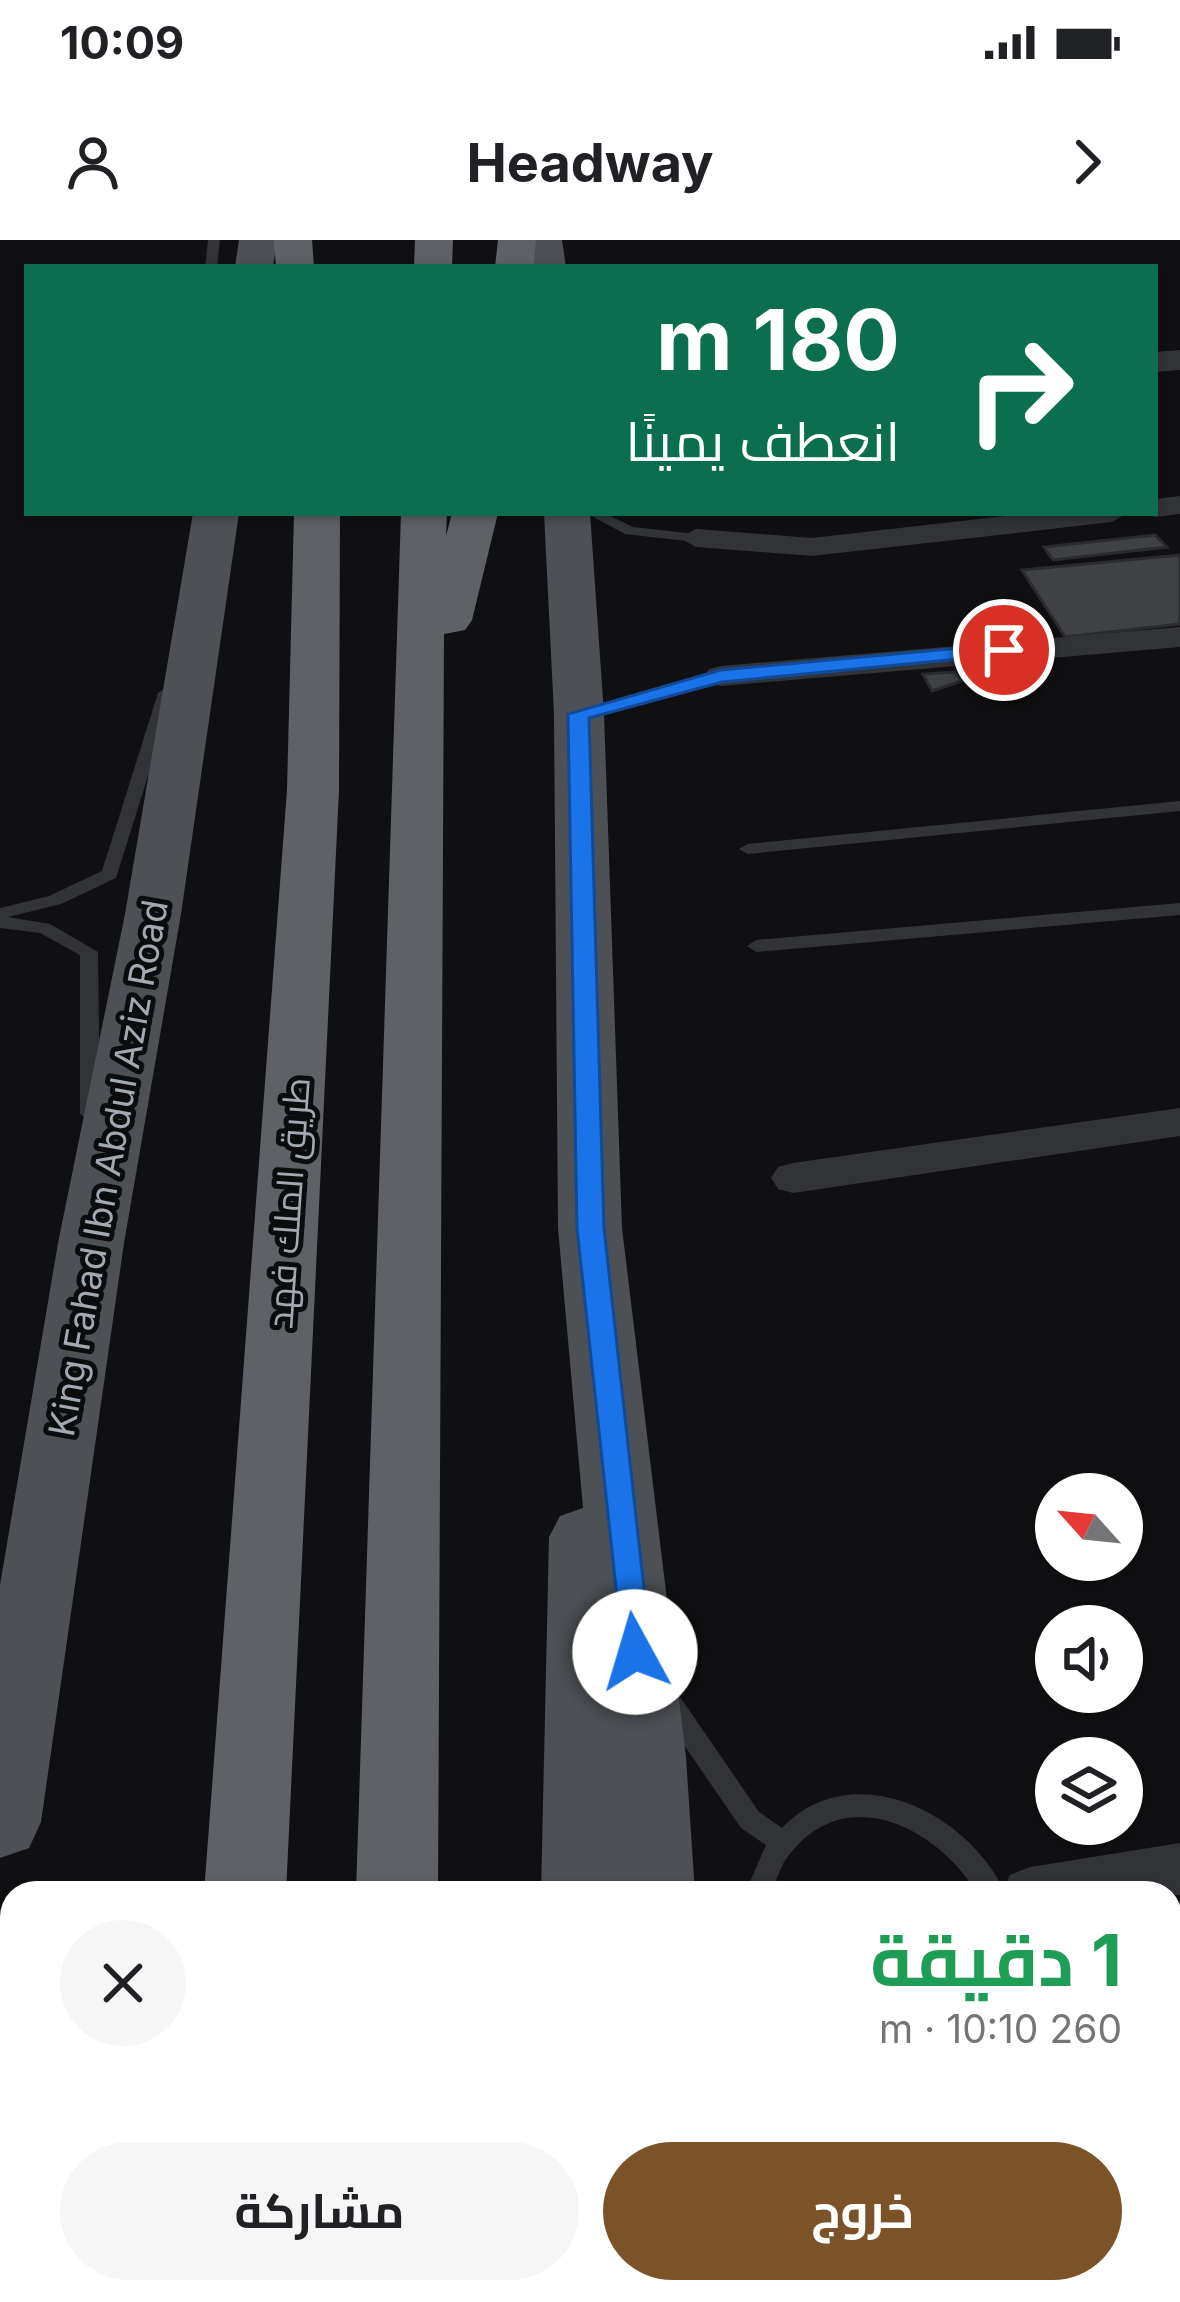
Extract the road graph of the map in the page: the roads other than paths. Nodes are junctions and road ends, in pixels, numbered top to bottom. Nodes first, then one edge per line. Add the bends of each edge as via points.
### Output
1 (316, 516) edge
2 (424, 516) edge
3 (474, 516) edge
4 (567, 516) edge
5 (599, 516) edge
6 (1086, 516) edge
7 (211, 526) edge
8 (696, 538) joint
9 (1180, 637) edge
10 (721, 676) joint
11 (579, 714) junction
12 (416, 752) junction
13 (1180, 806) edge
14 (748, 849) dead end
15 (1180, 909) edge
16 (0, 918) edge
17 (756, 946) dead end
18 (1180, 1122) edge
19 (793, 1178) dead end
20 (590, 1228) junction
21 (91, 1243) junction
22 (635, 1652) junction
23 (0, 1822) edge
24 (782, 1842) junction
25 (1180, 1869) edge
26 (246, 1881) edge
27 (397, 1881) edge
28 (582, 1881) edge
29 (652, 1881) edge
30 (761, 1881) edge
31 (987, 1881) edge
32 (1105, 1881) edge

1 - 26 highway, طريق الملك فهد via 313,790
2 - 12 highway
3 - 12 highway
4 - 11 main road
5 - 8 lane via 630,531
6 - 8 street via 812,547
7 - 16 lane via 110,874
7 - 21 main road, King Fahad Ibn Abdul Aziz Road via 153,914
9 - 10 street
10 - 11 lane
11 - 20 main road
12 - 27 highway
13 - 14 lane
15 - 17 lane
16 - 21 lane via 44,928 89,952
18 - 19 street
20 - 22 main road
20 - 28 main road
21 - 23 main road, King Fahad Ibn Abdul Aziz Road
22 - 24 lane via 750,1820
22 - 29 main road
24 - 30 lane
24 - 31 lane via 835,1810 901,1810 960,1843
25 - 32 street

